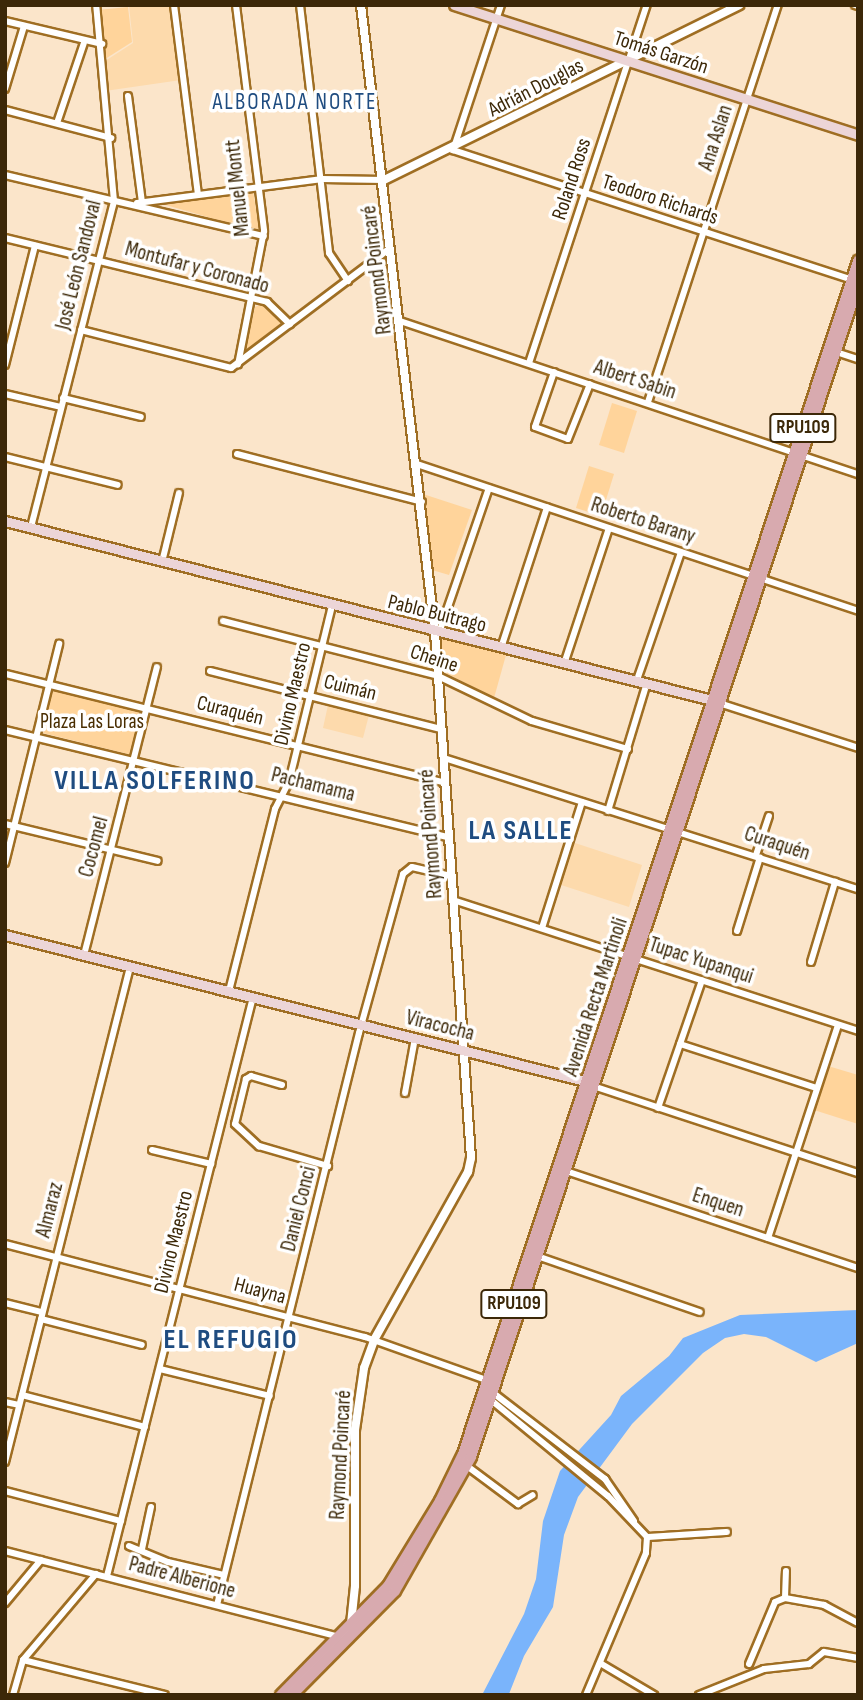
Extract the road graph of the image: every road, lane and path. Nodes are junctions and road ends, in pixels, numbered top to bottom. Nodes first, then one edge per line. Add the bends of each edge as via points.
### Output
1 (96, 5) edge
2 (174, 5) edge
3 (236, 5) edge
4 (300, 5) edge
5 (361, 5) edge
6 (454, 5) edge
7 (500, 5) edge
8 (647, 5) edge
9 (739, 5) edge
10 (778, 5) edge
11 (496, 18) junction
12 (5, 21) edge
13 (24, 26) junction
14 (85, 43) junction
15 (102, 44) junction
16 (629, 61) junction
17 (5, 89) edge
18 (128, 96) dead end
19 (748, 99) junction
20 (5, 110) edge
21 (57, 123) junction
22 (858, 135) edge
23 (111, 138) junction
24 (453, 149) junction
25 (5, 175) edge
26 (322, 179) junction
27 (384, 180) junction
28 (258, 187) junction
29 (198, 194) junction
30 (586, 194) junction
31 (114, 201) junction
32 (142, 202) junction
33 (132, 204) junction
34 (703, 233) junction
35 (264, 236) junction
36 (5, 238) edge
37 (35, 246) junction
38 (390, 247) junction
39 (99, 261) junction
40 (858, 261) edge
41 (348, 281) junction
42 (856, 282) edge
43 (251, 298) junction
44 (400, 321) junction
45 (290, 324) junction
46 (81, 330) junction
47 (836, 352) junction
48 (858, 359) edge
49 (529, 363) junction
50 (5, 365) edge
51 (238, 365) junction
52 (554, 372) junction
53 (590, 384) junction
54 (5, 394) edge
55 (63, 398) junction
56 (648, 402) junction
57 (61, 407) junction
58 (141, 417) dead end
59 (798, 452) junction
60 (237, 454) dead end
61 (5, 457) edge
62 (417, 464) junction
63 (47, 467) junction
64 (858, 474) edge
65 (118, 485) dead end
66 (489, 488) junction
67 (179, 494) dead end
68 (422, 502) junction
69 (547, 507) junction
70 (5, 521) edge
71 (31, 527) junction
72 (609, 528) junction
73 (681, 552) junction
74 (162, 562) junction
75 (757, 578) junction
76 (332, 606) junction
77 (858, 611) edge
78 (223, 621) dead end
79 (437, 633) junction
80 (59, 644) dead end
81 (322, 646) junction
82 (501, 648) junction
83 (564, 664) junction
84 (157, 667) dead end
85 (210, 671) dead end
86 (6, 674) edge
87 (438, 676) junction
88 (642, 682) junction
89 (49, 684) junction
90 (310, 696) junction
91 (716, 701) junction
92 (146, 709) junction
93 (441, 729) junction
94 (5, 730) edge
95 (37, 738) junction
96 (299, 746) junction
97 (858, 748) edge
98 (628, 749) junction
99 (444, 758) junction
100 (134, 762) junction
101 (445, 783) junction
102 (283, 795) junction
103 (582, 803) junction
104 (608, 811) junction
105 (769, 816) dead end
106 (5, 824) edge
107 (16, 826) junction
108 (674, 830) junction
109 (448, 837) junction
110 (112, 850) junction
111 (758, 856) junction
112 (158, 861) dead end
113 (5, 863) edge
114 (451, 876) junction
115 (835, 882) junction
116 (858, 890) edge
117 (453, 900) junction
118 (542, 928) junction
119 (737, 931) dead end
120 (5, 935) edge
121 (84, 955) junction
122 (633, 957) junction
123 (811, 962) dead end
124 (130, 967) junction
125 (702, 980) junction
126 (229, 991) junction
127 (253, 997) junction
128 (363, 1024) junction
129 (838, 1025) junction
130 (858, 1031) edge
131 (415, 1038) junction
132 (680, 1044) junction
133 (463, 1049) junction
134 (591, 1084) junction
135 (282, 1085) dead end
136 (816, 1088) junction
137 (405, 1093) dead end
138 (658, 1108) junction
139 (152, 1150) dead end
140 (796, 1152) junction
141 (858, 1163) edge
142 (211, 1164) junction
143 (328, 1166) junction
144 (566, 1171) junction
145 (856, 1172) edge
146 (768, 1238) junction
147 (5, 1244) edge
148 (535, 1255) junction
149 (55, 1257) junction
150 (858, 1268) edge
151 (180, 1288) junction
152 (5, 1303) edge
153 (700, 1312) dead end
154 (42, 1316) junction
155 (289, 1317) junction
156 (374, 1340) junction
157 (142, 1345) dead end
158 (160, 1369) junction
159 (489, 1393) junction
160 (22, 1395) junction
161 (270, 1396) junction
162 (5, 1402) edge
163 (19, 1405) junction
164 (145, 1427) junction
165 (5, 1462) edge
166 (467, 1466) junction
167 (614, 1490) junction
168 (5, 1491) edge
169 (533, 1495) dead end
170 (608, 1496) junction
171 (151, 1507) dead end
172 (121, 1521) junction
173 (634, 1521) junction
174 (727, 1532) dead end
175 (647, 1538) junction
176 (129, 1546) dead end
177 (142, 1549) junction
178 (5, 1552) edge
179 (41, 1560) junction
180 (786, 1571) dead end
181 (96, 1574) junction
182 (224, 1575) junction
183 (107, 1576) junction
184 (785, 1598) junction
185 (5, 1602) edge
186 (217, 1605) junction
187 (858, 1623) edge
188 (354, 1631) junction
189 (344, 1641) junction
190 (858, 1658) edge
191 (23, 1660) junction
192 (600, 1663) junction
193 (749, 1664) dead end
194 (13, 1695) edge
195 (165, 1695) edge
196 (281, 1695) edge
197 (292, 1695) edge
198 (586, 1695) edge
199 (654, 1695) edge
200 (699, 1695) edge

1 - 15 street, José León Sandoval
2 - 29 street
3 - 28 street, Manuel Montt
4 - 26 street
5 - 27 street, Raymond Poincaré
6 - 11 main road, Tomás Garzón
7 - 11 street
8 - 16 street, Roland Ross
9 - 16 street, Adrián Douglas
10 - 19 street, Ana Aslan
11 - 16 main road, Tomás Garzón
11 - 24 street
12 - 13 street
13 - 14 street
13 - 17 street
14 - 15 street
14 - 21 street
15 - 23 street, José León Sandoval
16 - 19 main road, Tomás Garzón
16 - 24 street, Adrián Douglas
16 - 30 street, Roland Ross
18 - 32 street
19 - 22 main road, Tomás Garzón
19 - 34 street, Ana Aslan
20 - 21 street
21 - 23 street
23 - 31 street, José León Sandoval
24 - 27 street, Adrián Douglas
24 - 30 street, Teodoro Richards
25 - 31 street
26 - 27 street
26 - 28 street
26 - 41 street via 330,257
27 - 38 street, Raymond Poincaré
28 - 29 street
28 - 35 street, Manuel Montt
29 - 32 street
30 - 34 street, Teodoro Richards
30 - 49 street, Roland Ross
31 - 33 street
31 - 39 street, José León Sandoval
32 - 33 street
33 - 35 street
34 - 42 street, Teodoro Richards
34 - 56 street, Ana Aslan
35 - 43 street, Manuel Montt
36 - 37 street, Montufar y Coronado
37 - 39 street, Montufar y Coronado
37 - 50 street
38 - 41 street
38 - 44 street, Raymond Poincaré
39 - 43 street, Montufar y Coronado
39 - 46 street, José León Sandoval
40 - 42 main road, Avenida Recta Martinoli / RPU109
41 - 45 street
42 - 47 main road, Avenida Recta Martinoli / RPU109
42 - 59 main road, Avenida Recta Martinoli / RPU109
43 - 45 street, Montufar y Coronado via 273,305
43 - 51 street, Manuel Montt
44 - 49 street, Albert Sabin
44 - 62 street, Raymond Poincaré
45 - 51 street
46 - 51 street via 220,367
46 - 55 street, José León Sandoval
47 - 48 street
47 - 59 main road, Avenida Recta Martinoli / RPU109
49 - 52 street, Albert Sabin
52 - 53 street, Albert Sabin
52 - 53 street via 535,427 568,439
53 - 56 street, Albert Sabin
54 - 57 street
55 - 57 street, José León Sandoval
55 - 58 street
56 - 59 street, Albert Sabin
57 - 63 street, José León Sandoval
59 - 64 street, Albert Sabin
59 - 75 main road, Avenida Recta Martinoli / RPU109
60 - 68 street
61 - 63 street
62 - 66 street, Roberto Barany
62 - 68 street, Raymond Poincaré
63 - 65 street
63 - 71 street, José León Sandoval
66 - 69 street, Roberto Barany
66 - 79 street
67 - 74 street
68 - 79 street, Raymond Poincaré
69 - 72 street, Roberto Barany
69 - 82 street
70 - 71 main road, Pablo Buitrago
71 - 74 main road, Pablo Buitrago
72 - 73 street, Roberto Barany
72 - 83 street
73 - 75 street, Roberto Barany
73 - 88 street
74 - 76 main road, Pablo Buitrago
75 - 77 street, Roberto Barany
75 - 91 main road, Avenida Recta Martinoli / RPU109
76 - 79 main road, Pablo Buitrago
76 - 81 street, Divino Maestro
78 - 81 street, Cheine
79 - 82 main road, Pablo Buitrago
79 - 87 street, Raymond Poincaré
80 - 89 street
81 - 87 street, Cheine
81 - 90 street, Divino Maestro
82 - 83 main road, Pablo Buitrago
83 - 88 main road, Pablo Buitrago
84 - 92 street, Cocomel
85 - 90 street, Cuimán
86 - 89 street, Curaquén
87 - 93 street, Raymond Poincaré
87 - 98 street, Cheine via 532,721
88 - 91 main road, Pablo Buitrago
88 - 98 street
89 - 92 street, Curaquén
89 - 95 street
90 - 93 street, Cuimán
90 - 96 street, Divino Maestro
91 - 97 street, Pablo Buitrago
91 - 108 main road, Avenida Recta Martinoli / RPU109
92 - 96 street, Curaquén
92 - 100 street, Cocomel
93 - 99 street, Raymond Poincaré
94 - 95 street, Pachamama
95 - 100 street, Pachamama
95 - 107 street
96 - 101 street, Curaquén
96 - 102 street, Divino Maestro
98 - 104 street
99 - 101 street, Raymond Poincaré
99 - 103 street, Curaquén
100 - 102 street, Pachamama
100 - 110 street, Cocomel
101 - 109 street, Raymond Poincaré
102 - 109 street, Pachamama
102 - 126 street, Divino Maestro
103 - 104 street, Curaquén
103 - 118 street
104 - 108 street, Curaquén
105 - 111 street
106 - 107 street
107 - 110 street
107 - 113 street
108 - 111 street, Curaquén
108 - 122 main road, Avenida Recta Martinoli / RPU109
109 - 114 street, Raymond Poincaré
110 - 112 street
110 - 121 street, Cocomel
111 - 115 street, Curaquén
111 - 119 street
114 - 117 street, Raymond Poincaré
114 - 128 street, Daniel Conci via 412,867 405,870
115 - 116 street, Curaquén
115 - 123 street
117 - 118 street, Tupac Yupanqui
117 - 133 street, Raymond Poincaré
118 - 122 street, Tupac Yupanqui
120 - 121 main road, Viracocha
121 - 124 main road, Viracocha
122 - 125 street, Tupac Yupanqui
122 - 134 main road, Avenida Recta Martinoli / RPU109
124 - 126 main road, Viracocha
124 - 149 street, Almaraz
125 - 129 street, Tupac Yupanqui
125 - 132 street
126 - 127 main road, Viracocha
127 - 128 main road, Viracocha
127 - 142 street, Divino Maestro
128 - 131 main road, Viracocha
128 - 143 street, Daniel Conci
129 - 130 street, Tupac Yupanqui
129 - 136 street
131 - 133 main road, Viracocha
131 - 137 street
132 - 136 street
132 - 138 street
133 - 134 main road, Viracocha
133 - 156 street, Raymond Poincaré via 470,1166
134 - 138 street, Viracocha
134 - 144 main road, Avenida Recta Martinoli / RPU109
134 - 148 main road, Avenida Recta Martinoli / RPU109
135 - 143 street via 251,1076 246,1079 235,1124 259,1146
136 - 140 street
138 - 140 street, Viracocha
139 - 142 street
140 - 145 street, Viracocha
140 - 146 street
141 - 145 street
142 - 151 street, Divino Maestro
143 - 155 street, Daniel Conci
144 - 146 street, Enquen
144 - 148 main road, Avenida Recta Martinoli / RPU109
146 - 150 street, Enquen
147 - 149 street, Huayna
148 - 153 street
148 - 159 main road, Avenida Recta Martinoli / RPU109
148 - 159 main road, Avenida Recta Martinoli / RPU109 via 501,1344
149 - 151 street, Huayna
149 - 154 street, Almaraz
151 - 155 street, Huayna
151 - 158 street, Divino Maestro
152 - 154 street
154 - 157 street
154 - 160 street, Almaraz
155 - 156 street, Huayna
155 - 161 street, Daniel Conci
156 - 159 street, Huayna
156 - 188 street, Raymond Poincaré via 364,1368 356,1421
158 - 161 street
158 - 164 street, Divino Maestro
159 - 166 main road, Avenida Recta Martinoli / RPU109
159 - 167 street
159 - 170 street
159 - 188 main road, Avenida Recta Martinoli / RPU109 via 454,1475 415,1545
160 - 163 street, Almaraz
160 - 164 street
161 - 182 street, Daniel Conci
162 - 163 street
163 - 165 street, Almaraz
164 - 172 street, Divino Maestro
166 - 169 street via 518,1504
166 - 188 main road, Avenida Recta Martinoli / RPU109 via 409,1571
167 - 170 street
167 - 173 street
168 - 172 street
170 - 173 street
171 - 177 street
172 - 183 street, Divino Maestro
173 - 175 street
174 - 175 street
175 - 192 street via 646,1553
176 - 177 street
177 - 182 street via 168,1562
178 - 179 street, Padre Alberione
179 - 181 street, Padre Alberione
179 - 185 street
180 - 184 street
181 - 183 street, Padre Alberione
181 - 191 street
182 - 186 street, Daniel Conci
183 - 186 street, Padre Alberione
184 - 187 street via 824,1605
184 - 193 street via 775,1602
186 - 189 street, Padre Alberione
188 - 189 main road, Avenida Recta Martinoli / RPU109
189 - 196 main road, Avenida Recta Martinoli / RPU109
189 - 197 main road, Avenida Recta Martinoli / RPU109
190 - 200 street via 824,1652 809,1664 764,1669
191 - 194 street
191 - 195 street
192 - 198 street
192 - 199 street

